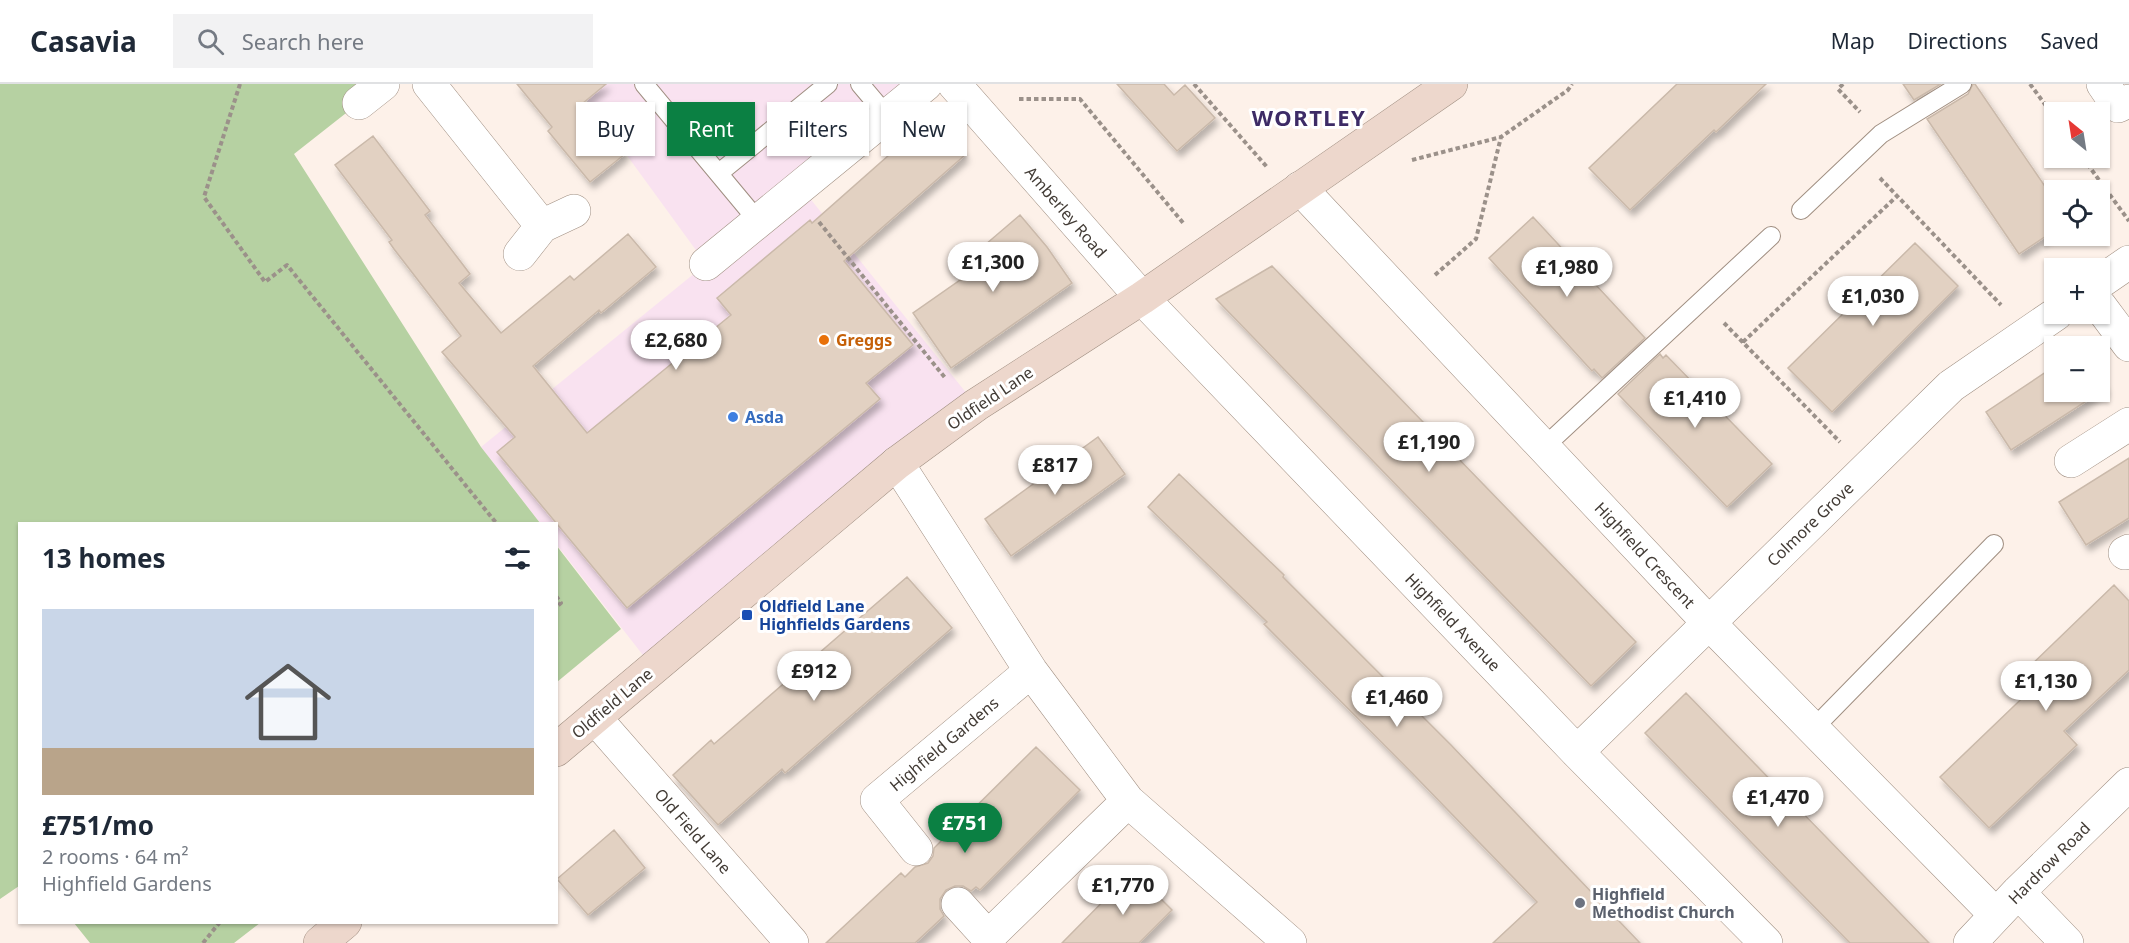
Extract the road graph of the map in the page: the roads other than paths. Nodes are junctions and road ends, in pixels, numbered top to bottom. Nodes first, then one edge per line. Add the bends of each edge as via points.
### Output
1 (429, 84) edge
2 (828, 84) edge
3 (860, 84) edge
4 (926, 84) edge
5 (1451, 84) edge
6 (1962, 84) edge
7 (654, 88) edge
8 (961, 92) edge
9 (904, 102) edge
10 (881, 109) edge
11 (881, 121) edge
12 (719, 174) junction
13 (1296, 191) junction
14 (1801, 210) dead end
15 (574, 211) dead end
16 (758, 220) junction
17 (542, 226) junction
18 (1771, 236) dead end
19 (520, 254) dead end
20 (2129, 262) edge
21 (706, 264) dead end
22 (2110, 275) edge
23 (1142, 298) junction
24 (2110, 319) edge
25 (2044, 322) edge
26 (2129, 345) edge
27 (2129, 424) edge
28 (1544, 447) junction
29 (2071, 461) dead end
30 (897, 463) junction
31 (1994, 544) dead end
32 (1709, 623) junction
33 (1031, 671) junction
34 (595, 718) junction
35 (1813, 729) junction
36 (558, 748) edge
37 (1577, 752) junction
38 (2129, 784) edge
39 (1128, 801) junction
40 (916, 849) dead end
41 (958, 904) dead end
42 (2007, 904) junction
43 (343, 924) edge
44 (985, 940) edge
45 (320, 943) edge
46 (792, 943) edge
47 (1290, 943) edge
48 (1766, 943) edge
49 (1970, 943) edge
50 (2067, 943) edge

1 - 17 street
2 - 12 lane
3 - 10 lane
4 - 9 street
5 - 13 street, Oldfield Lane
6 - 14 lane via 1881,134
7 - 12 lane
8 - 23 street, Amberley Road
11 - 16 street
12 - 16 lane
13 - 23 street, Oldfield Lane
13 - 28 street, Highfield Crescent
15 - 17 street
16 - 21 street
17 - 19 street
18 - 28 lane
20 - 22 street
23 - 30 street, Oldfield Lane via 970,409
23 - 37 street, Highfield Avenue
24 - 26 street
25 - 32 street, Colmore Grove via 1951,386
27 - 29 street
28 - 32 street, Highfield Crescent
30 - 33 street
30 - 34 street, Oldfield Lane
31 - 35 lane
32 - 35 street, Highfield Crescent
32 - 37 street, Colmore Grove
33 - 39 street
33 - 40 street, Highfield Gardens via 877,800
34 - 36 street, Oldfield Lane
34 - 46 street, Old Field Lane
35 - 42 street, Highfield Crescent
37 - 48 street, Highfield Avenue
38 - 42 street, Hardrow Road
39 - 44 street
39 - 47 street
41 - 44 street
42 - 49 street, Hardrow Road
42 - 50 street, Highfield Crescent
43 - 45 street

